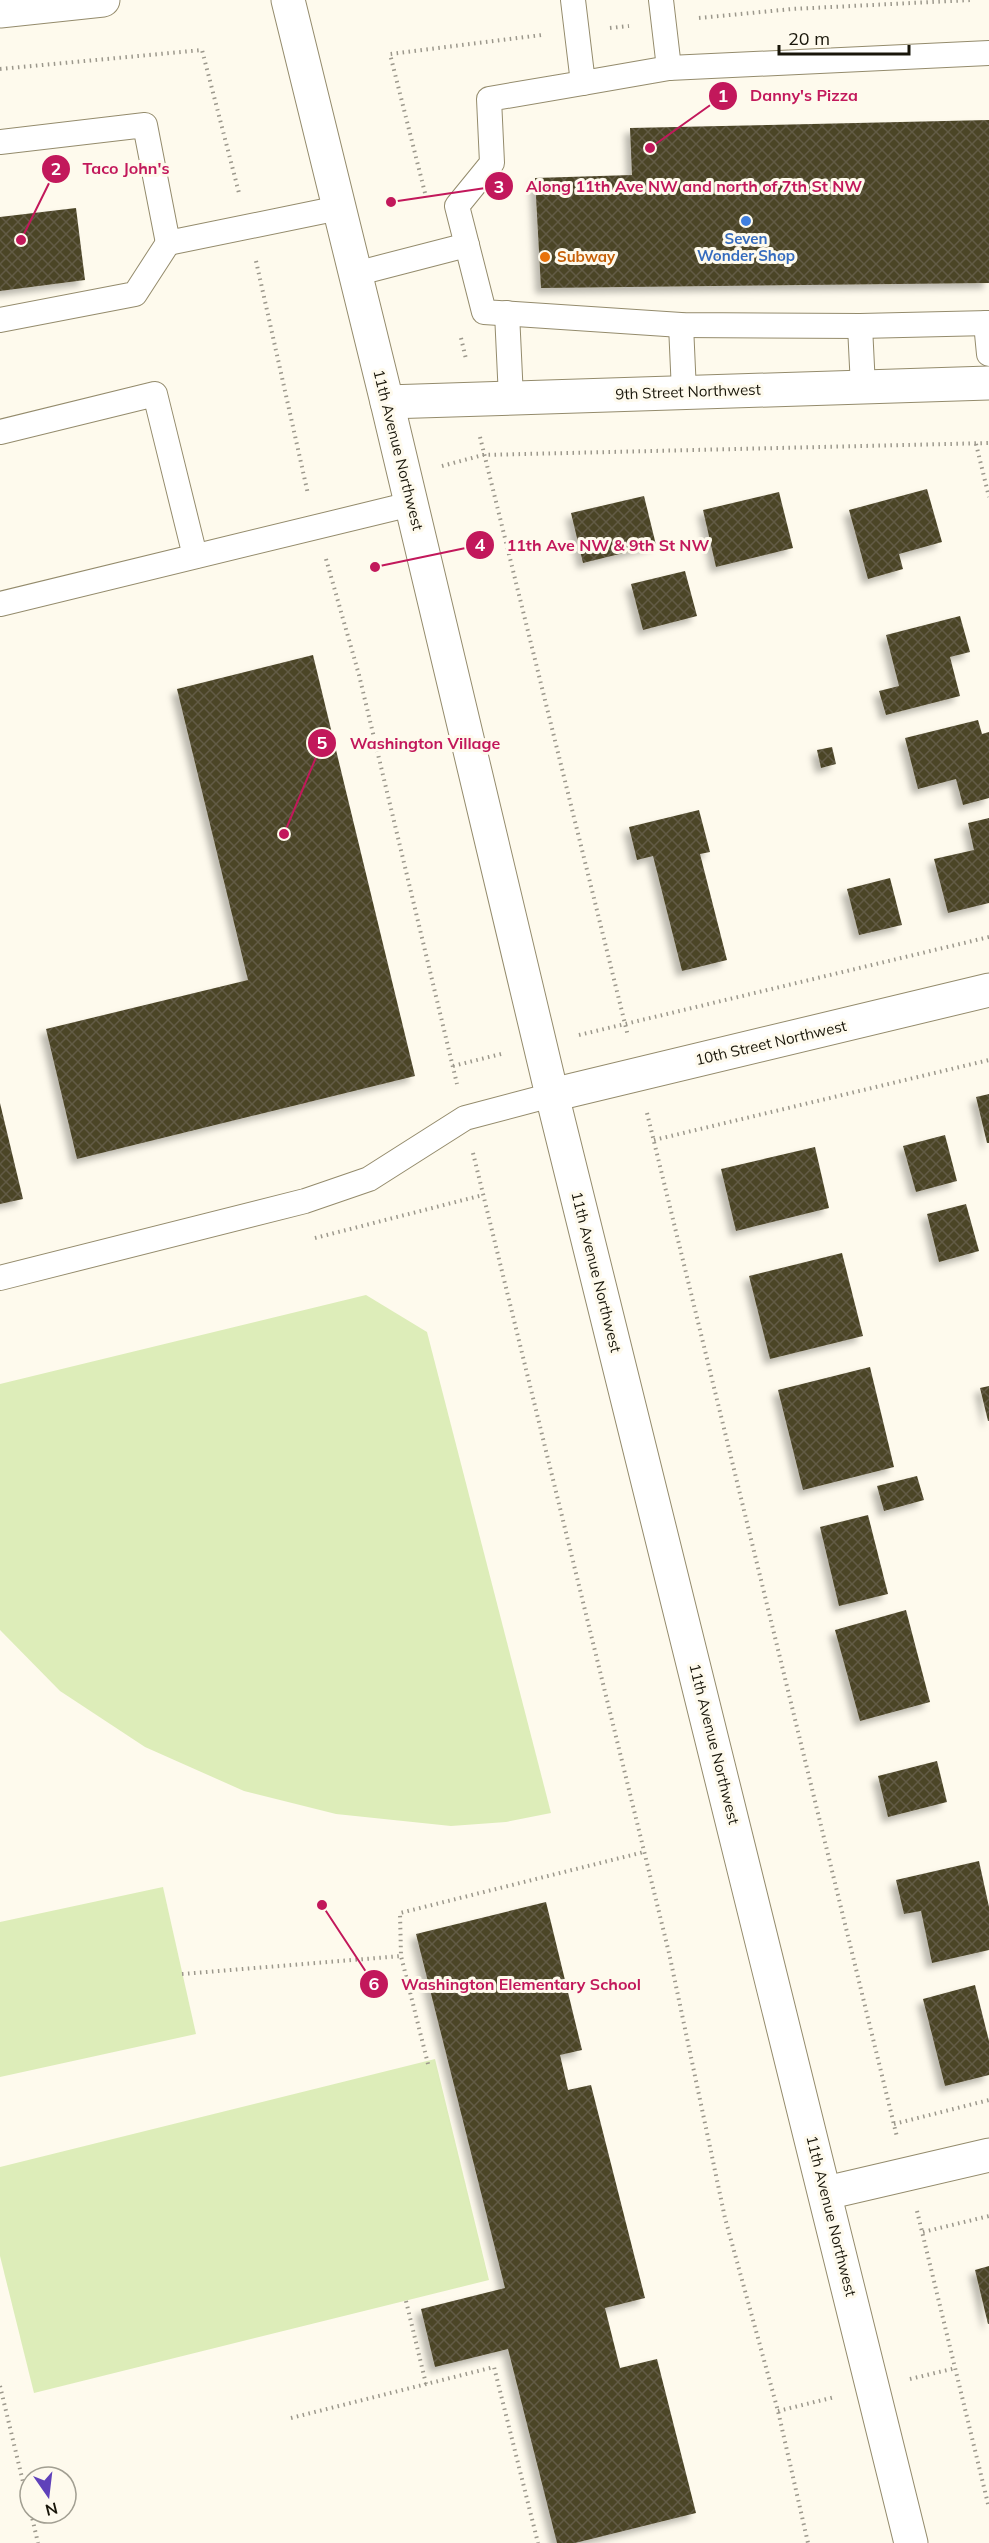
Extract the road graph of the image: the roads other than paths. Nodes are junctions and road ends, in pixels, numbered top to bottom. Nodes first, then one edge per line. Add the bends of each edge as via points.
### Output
1 (103, 0) edge
2 (288, 0) edge
3 (573, 0) edge
4 (661, 0) edge
5 (0, 11) edge
6 (989, 53) edge
7 (669, 68) junction
8 (583, 83) junction
9 (0, 142) edge
10 (339, 208) junction
11 (168, 243) junction
12 (467, 245) junction
13 (355, 274) junction
14 (507, 313) junction
15 (0, 320) edge
16 (987, 323) edge
17 (681, 325) junction
18 (860, 326) junction
19 (989, 354) edge
20 (989, 382) edge
21 (863, 387) junction
22 (684, 392) junction
23 (511, 398) junction
24 (387, 402) junction
25 (0, 432) edge
26 (411, 504) junction
27 (195, 556) junction
28 (0, 604) edge
29 (989, 990) edge
30 (552, 1095) junction
31 (0, 1278) edge
32 (989, 2155) edge
33 (826, 2193) junction
34 (911, 2543) edge

1 - 5 main road
2 - 10 main road, 11th Avenue Northwest
3 - 8 lane
4 - 7 lane
6 - 7 lane
7 - 8 lane
8 - 12 lane via 489,99 492,163 457,206
9 - 11 lane via 145,125
10 - 11 lane
10 - 13 main road, 11th Avenue Northwest
11 - 15 lane via 135,294
12 - 13 lane
12 - 14 lane via 484,312
13 - 24 main road, 11th Avenue Northwest
14 - 17 lane
14 - 23 lane
16 - 18 lane
16 - 19 lane
17 - 18 lane
17 - 22 lane
18 - 21 lane
20 - 21 main road, 9th Street Northwest
21 - 22 main road, 9th Street Northwest
22 - 23 main road, 9th Street Northwest
23 - 24 main road, 9th Street Northwest
24 - 26 main road, 11th Avenue Northwest
25 - 27 lane via 155,394
26 - 27 lane
26 - 30 main road, 11th Avenue Northwest
27 - 28 lane
29 - 30 main road, 10th Street Northwest
30 - 31 lane via 465,1118 369,1179 305,1201
30 - 33 main road, 11th Avenue Northwest
32 - 33 main road
33 - 34 main road, 11th Avenue Northwest

